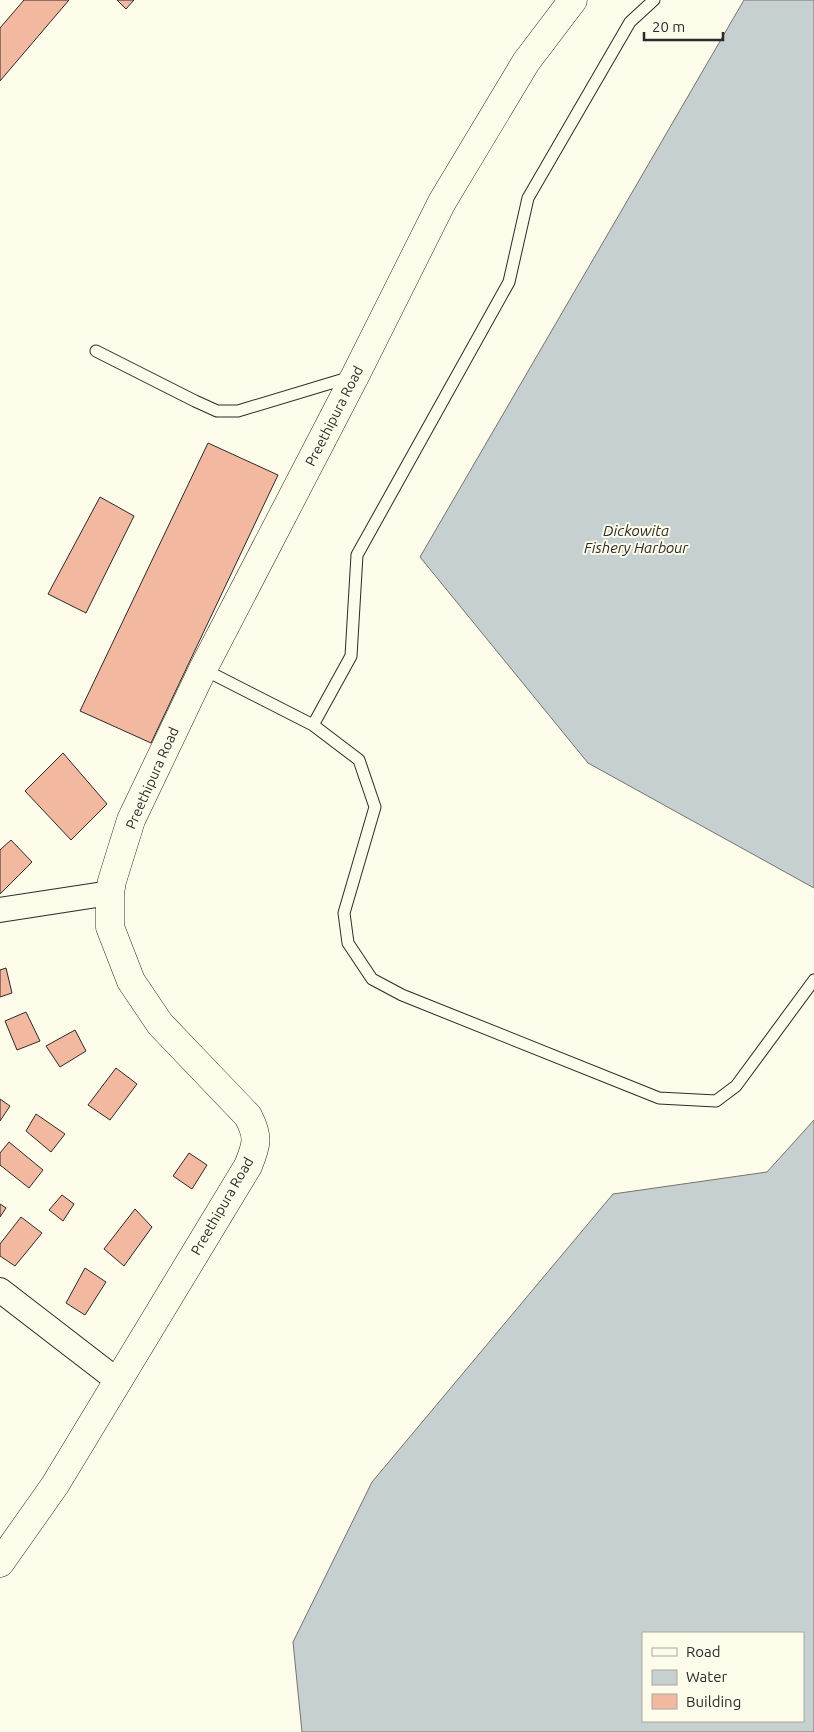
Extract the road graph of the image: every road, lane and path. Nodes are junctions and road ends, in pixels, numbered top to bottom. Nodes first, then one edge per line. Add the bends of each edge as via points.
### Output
1 (573, 0) edge
2 (654, 0) edge
3 (96, 351) dead end
4 (356, 376) junction
5 (203, 669) junction
6 (313, 725) junction
7 (110, 892) junction
8 (0, 910) edge
9 (814, 980) edge
10 (0, 1290) edge
11 (118, 1381) junction
12 (0, 1563) edge

1 - 4 street, Preethipura Road via 526,62 442,202
2 - 6 lane via 630,22 528,198 509,282 357,555 351,656
3 - 4 lane via 218,411 238,411
4 - 5 street, Preethipura Road
5 - 6 lane
5 - 7 street, Preethipura Road via 131,820
6 - 9 lane via 359,760 375,807 344,913 348,943 372,979 395,991 659,1098 716,1101 736,1086
7 - 8 street
7 - 11 street, Preethipura Road via 110,927 131,981 160,1024 248,1116 257,1140 248,1166
10 - 11 street
11 - 12 street, Preethipura Road via 54,1485

